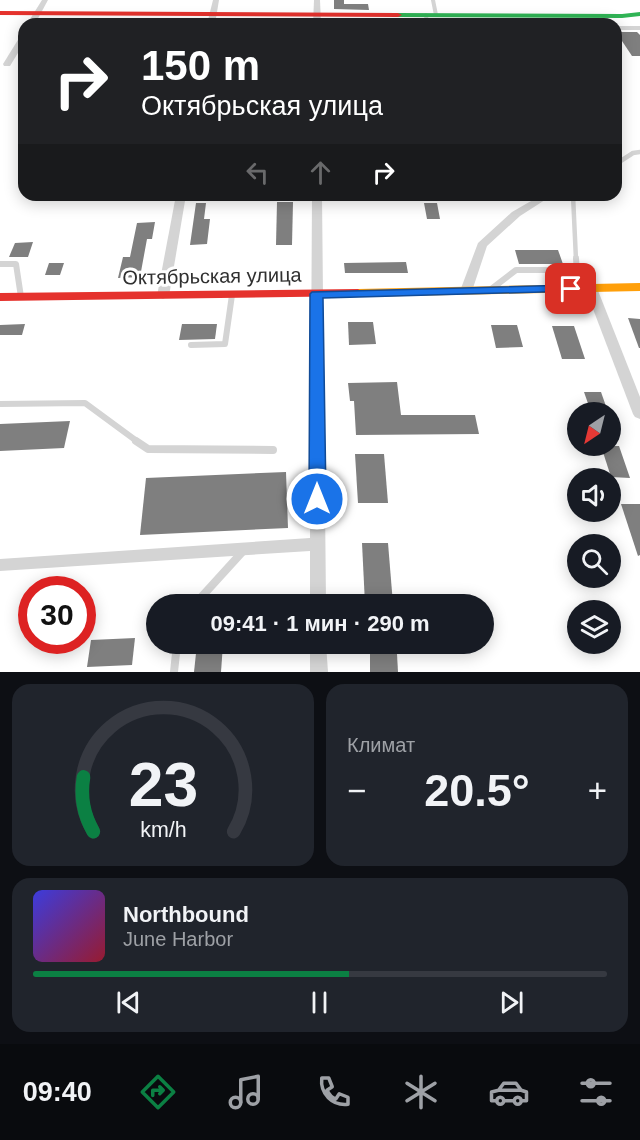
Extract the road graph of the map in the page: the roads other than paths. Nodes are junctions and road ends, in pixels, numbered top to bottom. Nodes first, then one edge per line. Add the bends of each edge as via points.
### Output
1 (45, 0) edge
2 (216, 0) edge
3 (433, 0) edge
4 (0, 13) edge
5 (317, 13) edge
6 (640, 14) edge
7 (28, 18) edge
8 (35, 18) edge
9 (212, 18) edge
10 (230, 18) edge
11 (430, 18) edge
12 (622, 20) edge
13 (622, 28) edge
14 (640, 28) edge
15 (18, 47) edge
16 (7, 64) dead end
17 (640, 152) edge
18 (622, 160) edge
19 (180, 201) edge
20 (317, 201) edge
21 (537, 201) edge
22 (573, 201) edge
23 (0, 264) edge
24 (640, 287) edge
25 (580, 288) junction
26 (489, 290) junction
27 (466, 291) junction
28 (317, 294) junction
29 (232, 295) junction
30 (163, 296) junction
31 (0, 297) edge
32 (21, 297) junction
33 (191, 345) dead end
34 (0, 404) edge
35 (640, 414) edge
36 (273, 450) dead end
37 (317, 544) junction
38 (245, 549) junction
39 (0, 565) edge
40 (204, 594) edge
41 (318, 594) edge
42 (176, 654) edge
43 (318, 654) edge
44 (174, 672) edge
45 (319, 672) edge

1 - 8 street
2 - 9 street
3 - 11 lane
4 - 7 street
5 - 10 street
5 - 11 street
6 - 12 street
13 - 14 lane
15 - 16 street
17 - 18 lane
19 - 30 street
20 - 28 street
21 - 27 street via 482,245
22 - 25 lane
23 - 32 lane via 16,264
24 - 25 street, Октябрьская улица
25 - 26 street, Октябрьская улица
25 - 26 lane via 552,270 516,270
25 - 35 street
26 - 27 street, Октябрьская улица
27 - 28 street, Октябрьская улица
28 - 29 street, Октябрьская улица
28 - 37 street
29 - 30 street, Октябрьская улица
29 - 33 lane via 225,345
30 - 32 street, Октябрьская улица
31 - 32 street, Октябрьская улица
34 - 36 lane via 85,403 148,449
37 - 38 street
37 - 41 street
38 - 39 street
38 - 40 lane
42 - 44 lane
43 - 45 street

